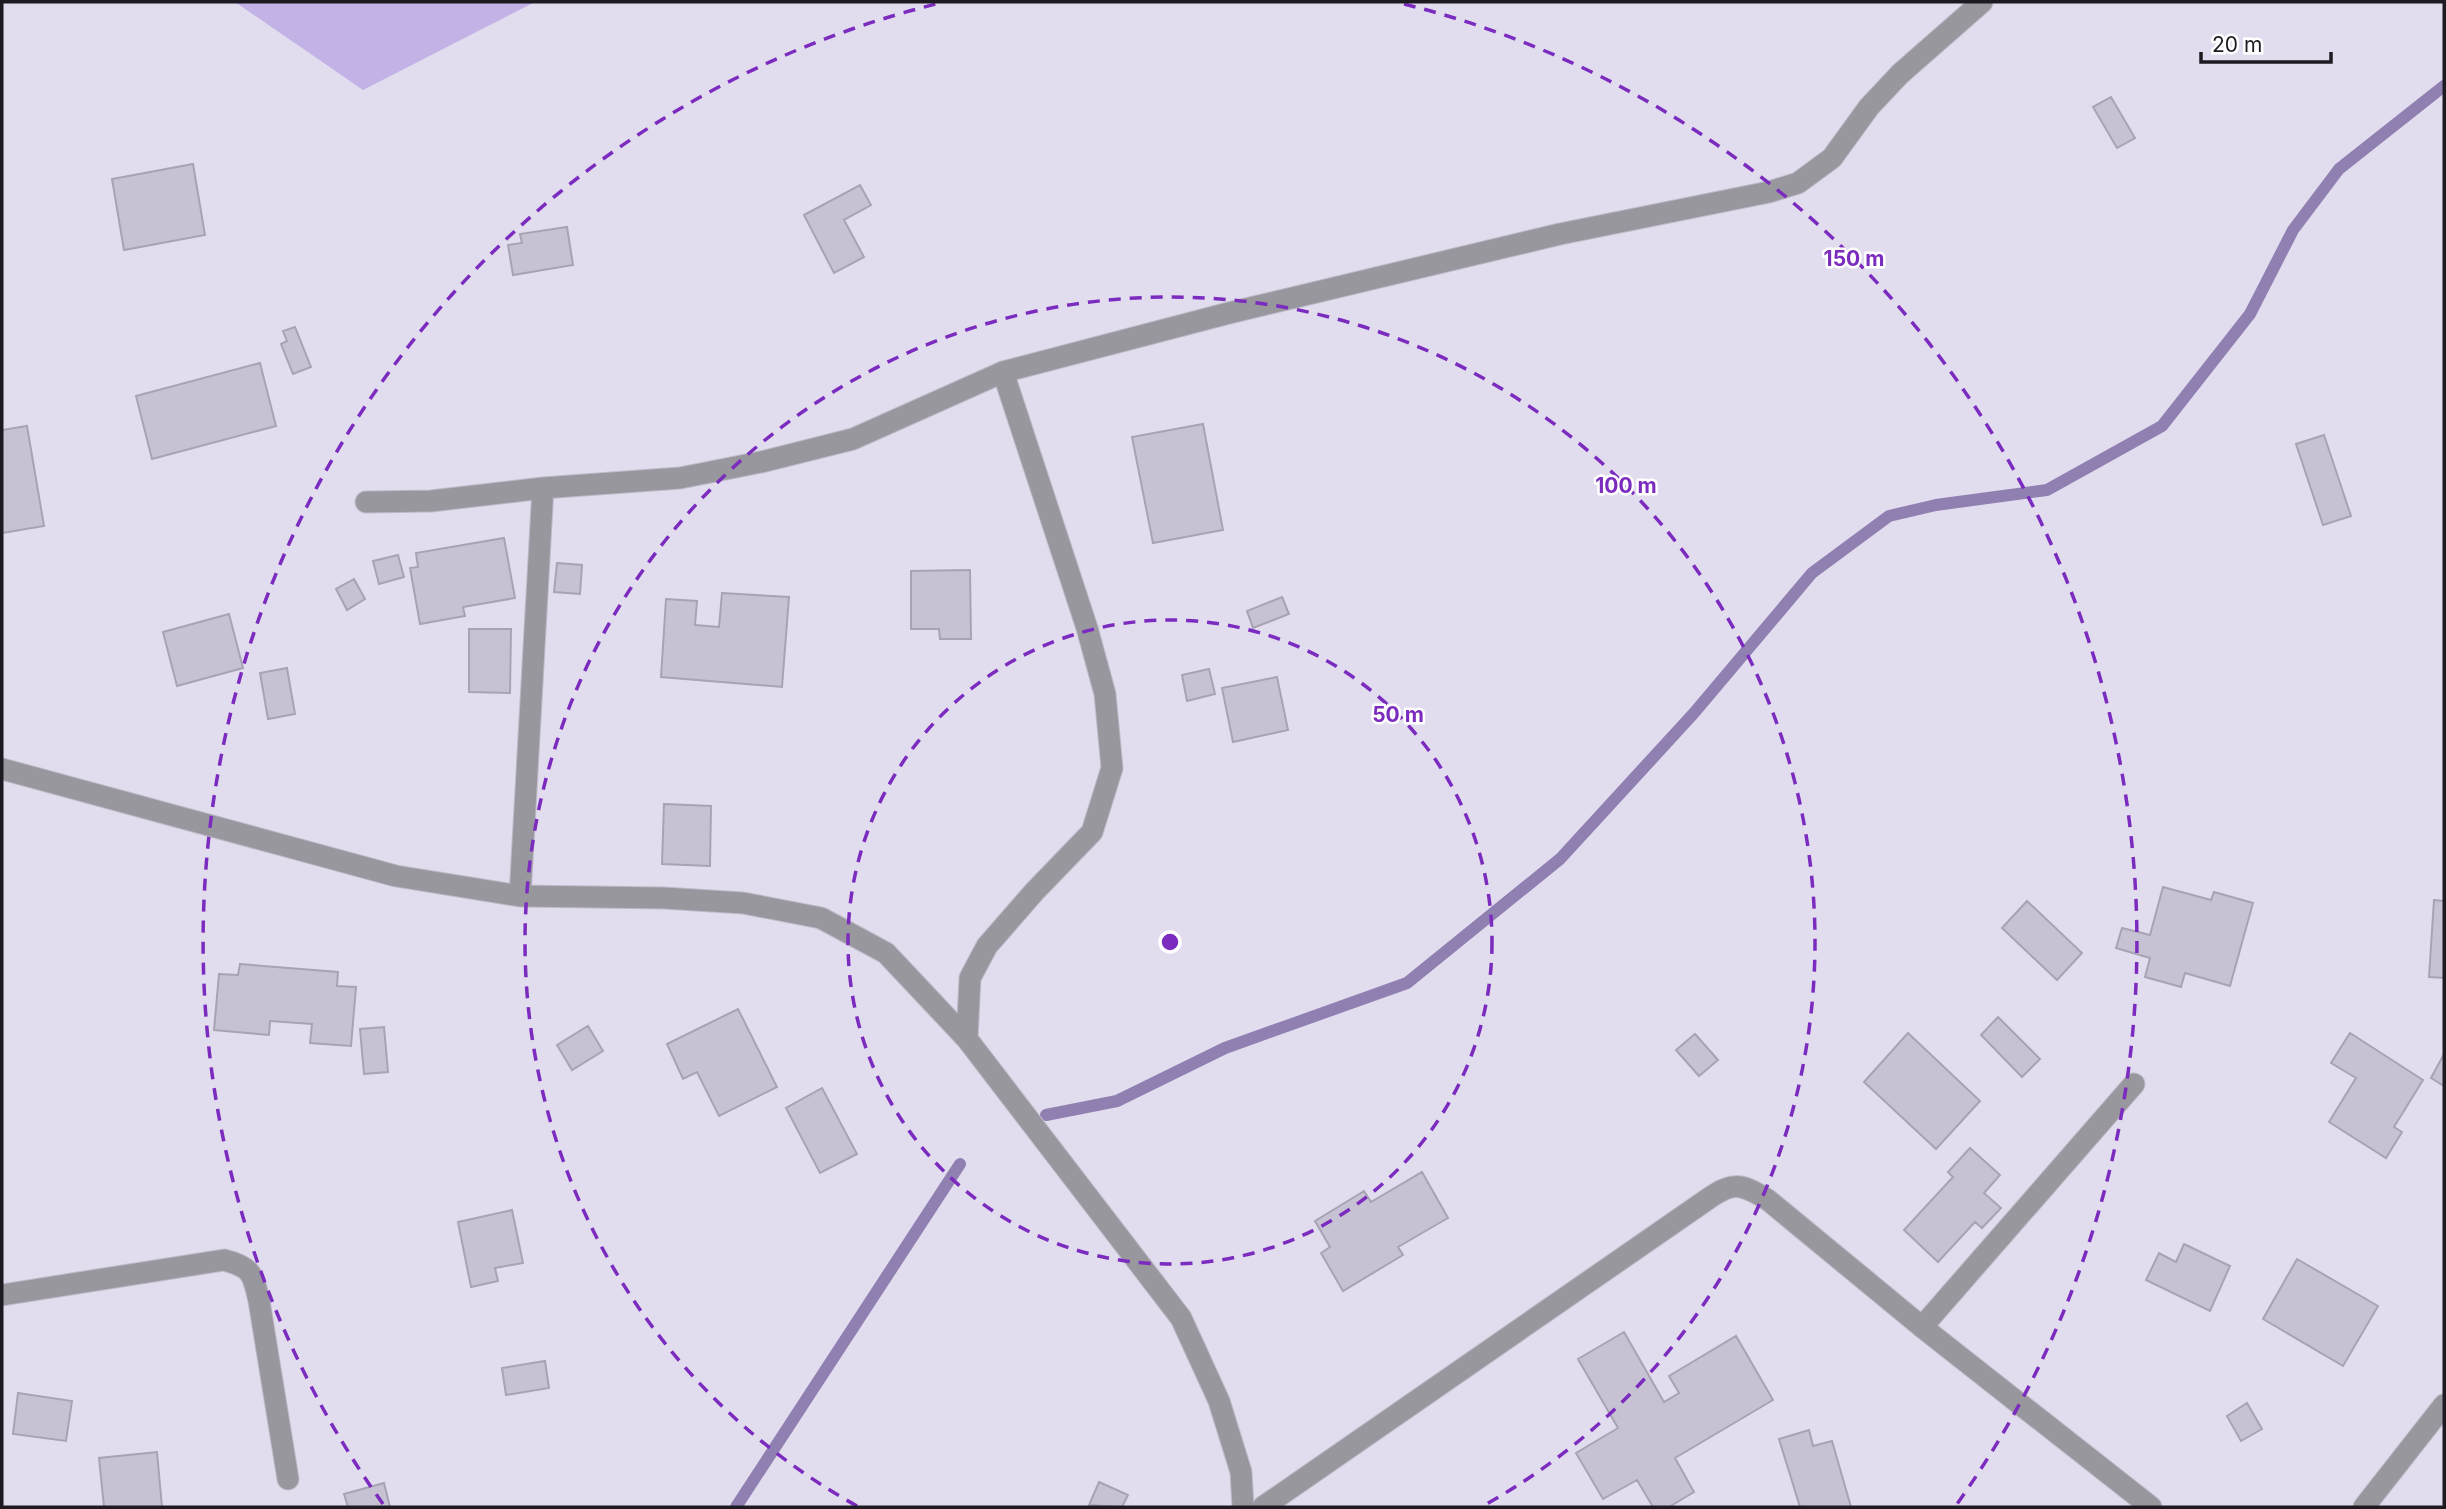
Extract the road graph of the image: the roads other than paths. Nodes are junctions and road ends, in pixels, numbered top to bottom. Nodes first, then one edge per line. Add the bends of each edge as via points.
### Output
1 (1982, 2) edge
2 (1003, 372) junction
3 (543, 488) junction
4 (366, 502) dead end
5 (2, 769) edge
6 (520, 896) junction
7 (967, 1039) junction
8 (2134, 1084) dead end
9 (2, 1295) edge
10 (1922, 1327) junction
11 (2444, 1405) edge
12 (288, 1479) dead end
13 (1242, 1507) edge
14 (1263, 1507) edge
15 (2151, 1507) edge
16 (2364, 1507) edge

1 - 2 street via 1900,74 1832,158 1798,183 1547,237
2 - 3 street via 853,439 680,478
2 - 7 street via 1091,641 1105,694 1112,768 1093,832 987,946 970,978
3 - 4 street via 431,501
3 - 6 street
5 - 6 street via 396,876
6 - 7 street via 743,903 821,918 886,953
7 - 13 street via 1181,1318 1219,1401 1241,1472
8 - 10 street
9 - 12 street via 224,1260 242,1264 253,1276 259,1301
10 - 14 street via 1768,1200 1741,1186 1725,1188
10 - 15 street
11 - 16 street

